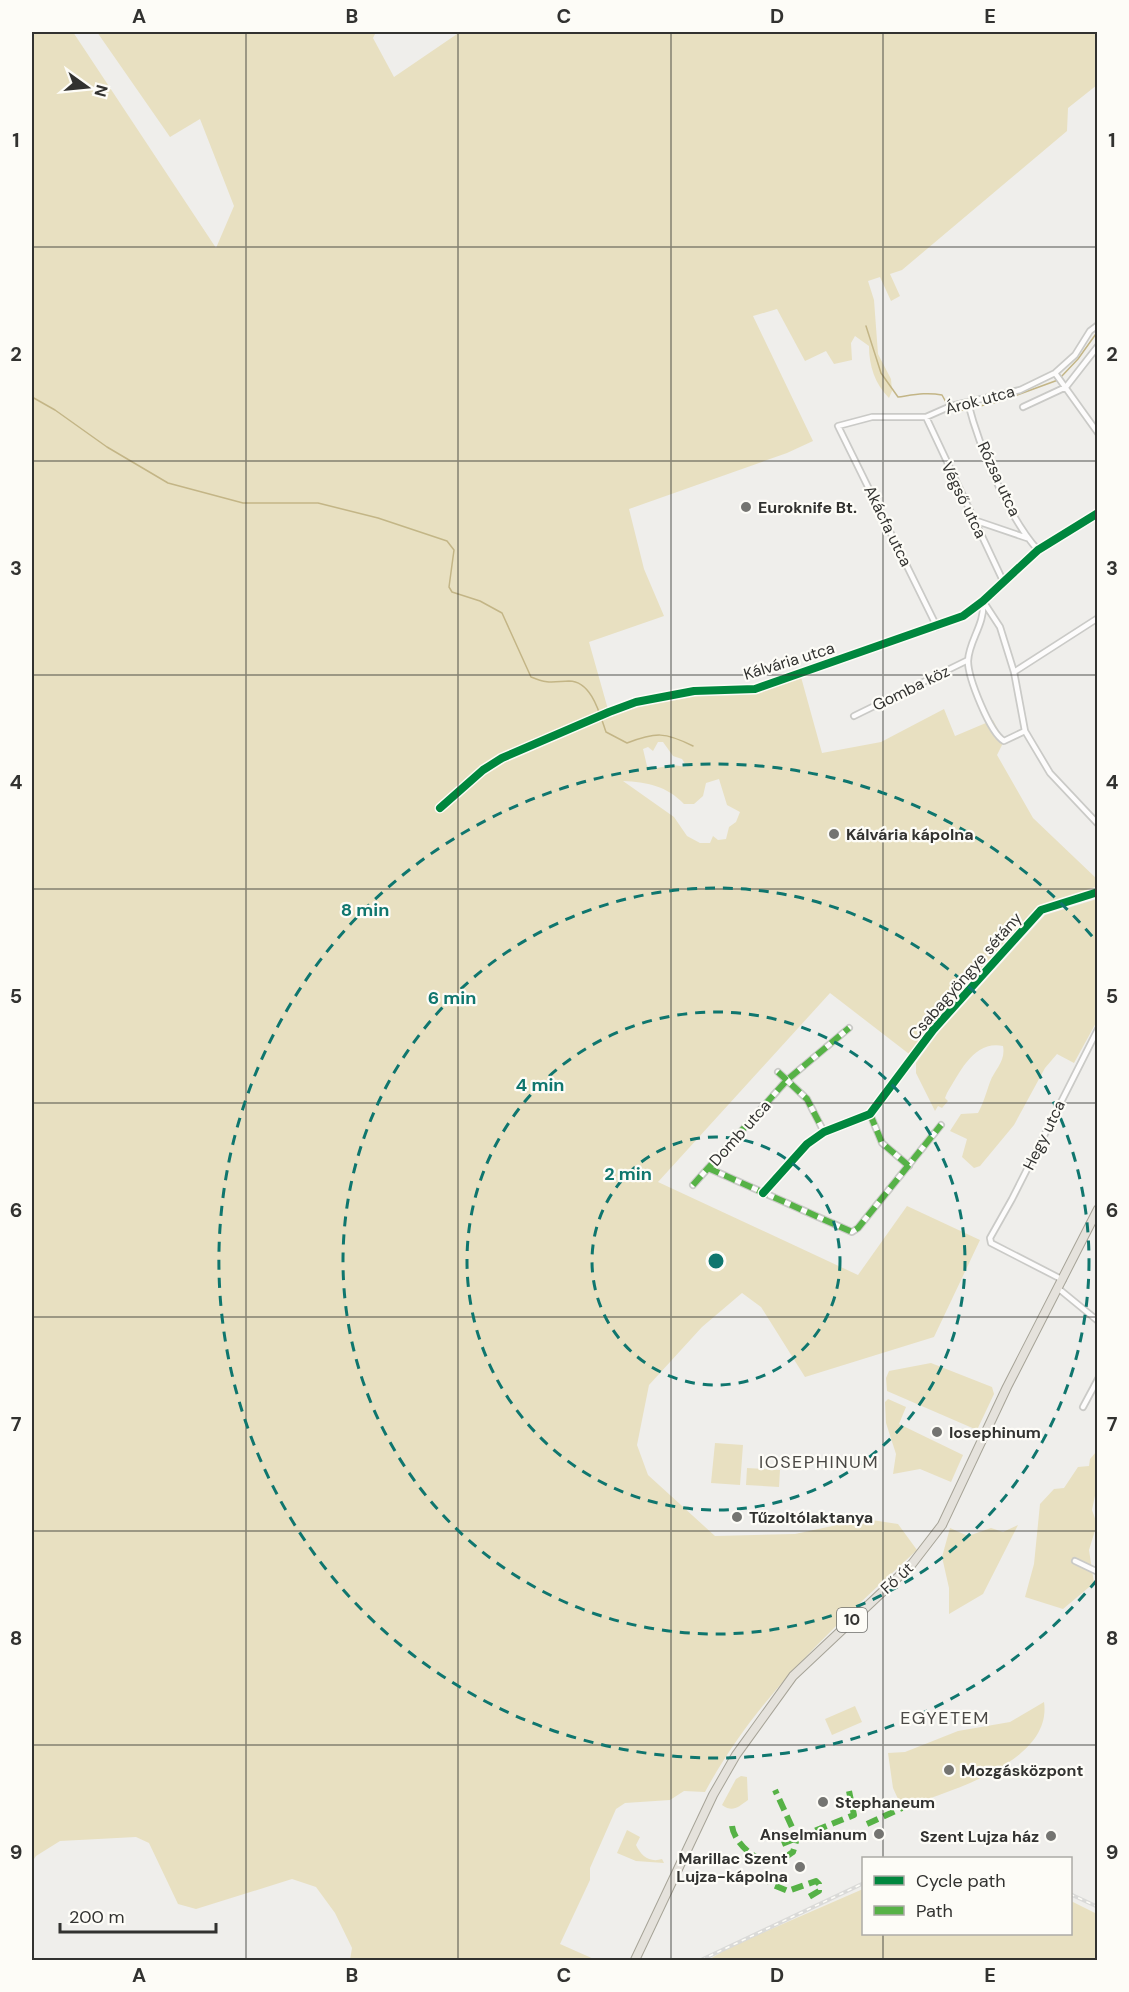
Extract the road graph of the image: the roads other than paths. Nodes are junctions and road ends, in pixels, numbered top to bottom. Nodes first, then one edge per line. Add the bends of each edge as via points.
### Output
1 (1098, 325) edge
2 (1098, 346) edge
3 (1055, 373) junction
4 (1064, 384) junction
5 (968, 404) junction
6 (1023, 407) dead end
7 (926, 417) junction
8 (838, 426) joint
9 (1098, 433) edge
10 (1098, 513) edge
11 (974, 520) junction
12 (1027, 538) junction
13 (1038, 550) junction
14 (1004, 583) junction
15 (983, 602) junction
16 (1098, 618) edge
17 (937, 627) junction
18 (968, 660) junction
19 (1014, 672) junction
20 (854, 716) dead end
21 (1025, 731) junction
22 (440, 808) dead end
23 (1098, 824) edge
24 (1098, 892) edge
25 (849, 1028) dead end
26 (1098, 1029) edge
27 (778, 1072) dead end
28 (787, 1080) junction
29 (870, 1114) junction
30 (941, 1125) dead end
31 (824, 1132) junction
32 (909, 1166) junction
33 (708, 1168) junction
34 (693, 1185) dead end
35 (763, 1193) junction
36 (1098, 1209) edge
37 (1063, 1281) junction
38 (1059, 1289) junction
39 (1098, 1321) edge
40 (1098, 1379) edge
41 (1083, 1407) dead end
42 (1075, 1561) dead end
43 (1098, 1572) edge
44 (635, 1960) edge

1 - 3 street, Árok utca
2 - 4 street
3 - 4 street
3 - 5 street, Árok utca via 1020,390
4 - 6 street
4 - 9 street
5 - 7 street, Árok utca
5 - 12 street, Rózsa utca via 999,484
7 - 8 street, Árok utca via 872,417
7 - 11 street, Végső utca
8 - 17 street, Akácfa utca
10 - 13 street, Kálvária utca
11 - 12 street
11 - 14 street, Végső utca
12 - 13 street, Rózsa utca
13 - 14 street, Kálvária utca
14 - 15 street, Kálvária utca
15 - 17 street, Kálvária utca
15 - 18 street via 984,616
15 - 19 street via 1000,627
16 - 19 street
17 - 22 street, Kálvária utca via 755,689 694,691 636,702 502,758
18 - 20 street, Gomba köz
18 - 21 street via 973,681 999,738 1004,741
19 - 21 street
21 - 23 street via 1050,774
24 - 29 street, Csabagyöngye sétány via 1041,910 933,1030
25 - 28 street, Domb utca
26 - 37 street, Hegy utca via 990,1241
27 - 28 street
28 - 31 street via 807,1099
28 - 33 street, Domb utca
29 - 31 street
29 - 32 street via 882,1143
30 - 32 street
31 - 35 street via 807,1144
32 - 35 street via 852,1232
33 - 34 street, Domb utca
33 - 35 street
36 - 37 main road, Fő út / 10
37 - 38 main road, Fő út / 10
38 - 39 street
38 - 44 main road, Fő út / 10 via 930,1544 799,1670 736,1755
40 - 41 street
42 - 43 street

